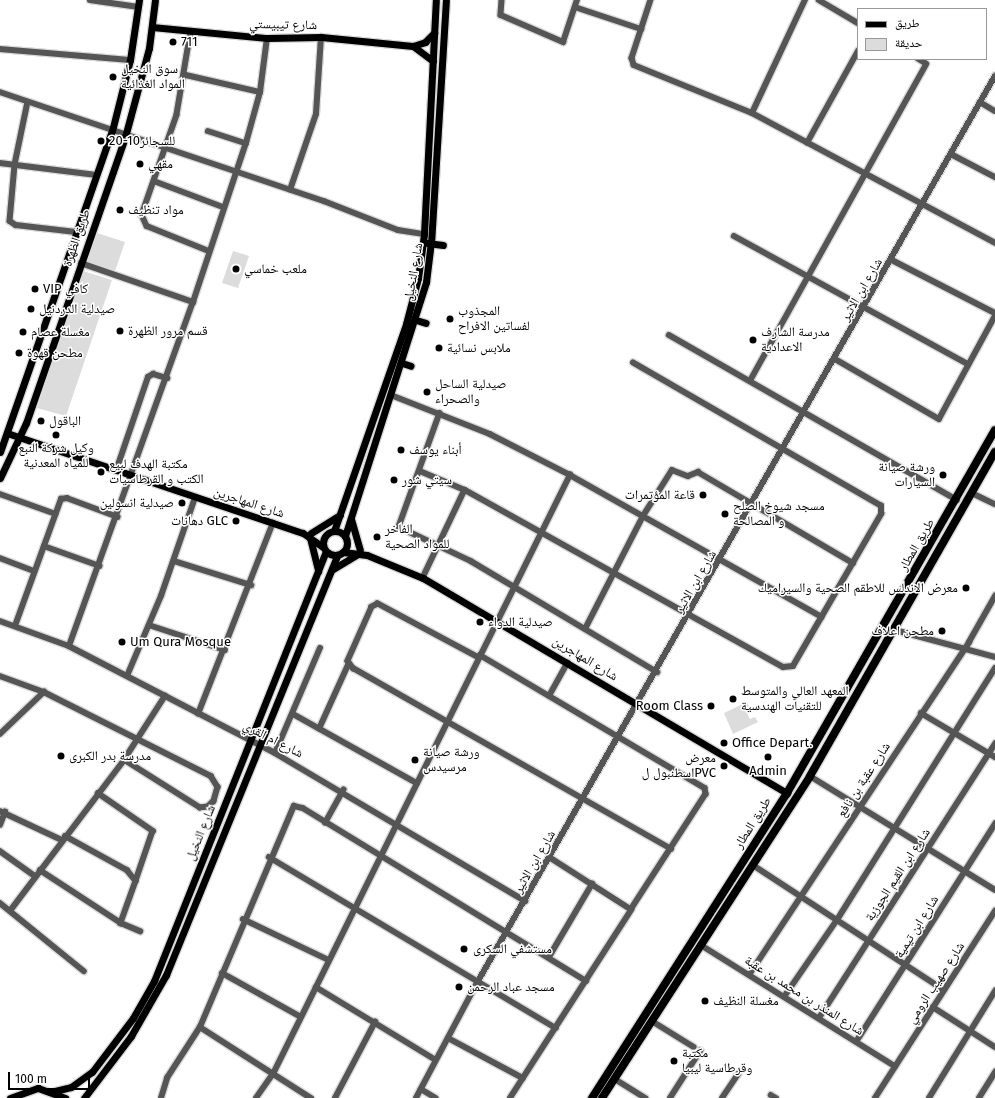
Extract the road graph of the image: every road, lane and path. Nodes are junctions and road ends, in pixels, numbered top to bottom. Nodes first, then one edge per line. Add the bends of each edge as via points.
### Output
1 (90, 0) edge
2 (155, 0) edge
3 (436, 0) edge
4 (446, 0) edge
5 (502, 0) edge
6 (577, 0) edge
7 (651, 0) edge
8 (805, 0) edge
9 (819, 0) edge
10 (101, 1) edge
11 (139, 3) edge
12 (575, 7) junction
13 (857, 22) edge
14 (152, 27) junction
15 (641, 29) junction
16 (191, 31) junction
17 (434, 33) junction
18 (321, 37) junction
19 (266, 38) junction
20 (413, 46) junction
21 (0, 49) edge
22 (857, 53) edge
23 (130, 60) junction
24 (920, 60) edge
25 (433, 61) junction
26 (186, 76) junction
27 (995, 76) edge
28 (0, 92) edge
29 (260, 92) junction
30 (431, 97) junction
31 (440, 97) junction
32 (28, 102) junction
33 (980, 102) junction
34 (995, 111) edge
35 (752, 113) junction
36 (112, 131) junction
37 (208, 131) dead end
38 (125, 137) junction
39 (246, 143) junction
40 (807, 143) junction
41 (165, 149) junction
42 (952, 154) junction
43 (0, 163) edge
44 (15, 165) junction
45 (235, 174) junction
46 (864, 174) junction
47 (96, 176) junction
48 (995, 177) edge
49 (154, 182) junction
50 (290, 190) junction
51 (923, 206) junction
52 (223, 207) junction
53 (76, 232) junction
54 (424, 234) junction
55 (734, 236) dead end
56 (423, 242) junction
57 (995, 243) edge
58 (431, 244) junction
59 (443, 245) dead end
60 (209, 251) junction
61 (892, 260) junction
62 (81, 263) junction
63 (808, 275) junction
64 (194, 302) junction
65 (864, 308) junction
66 (995, 315) edge
67 (416, 320) junction
68 (426, 323) dead end
69 (669, 335) dead end
70 (835, 359) junction
71 (402, 363) junction
72 (634, 363) dead end
73 (968, 364) junction
74 (411, 366) dead end
75 (167, 378) junction
76 (751, 379) junction
77 (391, 395) junction
78 (806, 410) junction
79 (440, 413) junction
80 (995, 430) edge
81 (7, 433) junction
82 (20, 437) junction
83 (784, 448) junction
84 (0, 452) edge
85 (995, 452) edge
86 (116, 470) junction
87 (420, 471) junction
88 (570, 475) junction
89 (132, 476) junction
90 (0, 478) edge
91 (465, 490) junction
92 (972, 493) junction
93 (0, 494) edge
94 (195, 498) junction
95 (957, 500) junction
96 (753, 504) junction
97 (995, 504) edge
98 (351, 513) junction
99 (56, 514) junction
100 (340, 515) junction
101 (644, 516) junction
102 (118, 517) junction
103 (273, 523) junction
104 (331, 532) junction
105 (542, 532) junction
106 (311, 536) junction
107 (346, 539) junction
108 (439, 544) junction
109 (44, 546) junction
110 (325, 549) junction
111 (359, 552) junction
112 (340, 554) junction
113 (0, 558) edge
114 (721, 560) junction
115 (174, 561) junction
116 (853, 563) junction
117 (100, 566) junction
118 (331, 570) junction
119 (34, 571) junction
120 (318, 572) junction
121 (614, 572) junction
122 (423, 578) junction
123 (252, 585) junction
124 (514, 587) junction
125 (995, 596) edge
126 (690, 615) junction
127 (822, 617) junction
128 (0, 621) edge
129 (497, 621) junction
130 (149, 625) junction
131 (15, 626) junction
132 (585, 629) junction
133 (895, 630) junction
134 (69, 646) junction
135 (320, 648) dead end
136 (963, 648) junction
137 (225, 650) junction
138 (479, 657) junction
139 (995, 657) edge
140 (349, 663) junction
141 (567, 663) junction
142 (995, 668) edge
143 (657, 672) junction
144 (0, 676) edge
145 (127, 676) junction
146 (44, 692) junction
147 (165, 696) junction
148 (549, 696) junction
149 (638, 705) junction
150 (921, 712) junction
151 (198, 714) junction
152 (293, 714) junction
153 (448, 721) junction
154 (319, 729) junction
155 (955, 733) junction
156 (0, 734) edge
157 (139, 739) junction
158 (619, 739) junction
159 (251, 741) junction
160 (995, 744) edge
161 (260, 746) junction
162 (275, 753) junction
163 (989, 753) junction
164 (995, 757) edge
165 (124, 760) junction
166 (810, 776) junction
167 (417, 783) junction
168 (343, 790) junction
169 (98, 793) junction
170 (787, 793) junction
171 (584, 799) junction
172 (860, 806) junction
173 (3, 811) edge
174 (325, 822) junction
175 (397, 824) junction
176 (995, 824) edge
177 (0, 825) edge
178 (895, 828) junction
179 (64, 838) junction
180 (928, 848) junction
181 (0, 850) edge
182 (671, 850) junction
183 (381, 856) junction
184 (269, 857) junction
185 (550, 858) junction
186 (753, 865) junction
187 (40, 870) junction
188 (965, 871) junction
189 (35, 876) junction
190 (136, 881) junction
191 (592, 884) junction
192 (995, 890) edge
193 (800, 896) junction
194 (525, 901) junction
195 (0, 904) edge
196 (355, 909) junction
197 (631, 910) junction
198 (10, 911) junction
199 (995, 911) edge
200 (243, 919) junction
201 (836, 920) junction
202 (121, 923) junction
203 (140, 931) dead end
204 (507, 931) junction
205 (868, 941) junction
206 (701, 945) junction
207 (549, 957) junction
208 (329, 960) junction
209 (906, 966) junction
210 (84, 971) dead end
211 (222, 973) junction
212 (749, 975) junction
213 (586, 981) junction
214 (477, 983) junction
215 (316, 987) junction
216 (944, 990) junction
217 (995, 990) edge
218 (784, 997) junction
219 (933, 1007) junction
220 (301, 1017) junction
221 (819, 1018) junction
222 (652, 1021) junction
223 (375, 1022) junction
224 (200, 1027) junction
225 (556, 1028) junction
226 (970, 1031) junction
227 (448, 1038) junction
228 (856, 1042) junction
229 (694, 1047) dead end
230 (995, 1047) edge
231 (700, 1051) dead end
232 (436, 1060) junction
233 (895, 1066) junction
234 (995, 1072) edge
235 (273, 1074) junction
236 (738, 1074) dead end
237 (522, 1078) junction
238 (615, 1079) junction
239 (420, 1089) junction
240 (55, 1091) junction
241 (10, 1098) edge
242 (65, 1098) edge
243 (84, 1098) edge
244 (161, 1098) edge
245 (256, 1098) edge
246 (311, 1098) edge
247 (335, 1098) edge
248 (416, 1098) edge
249 (436, 1098) edge
250 (510, 1098) edge
251 (592, 1098) edge
252 (602, 1098) edge
253 (645, 1098) edge
254 (670, 1098) edge
255 (722, 1098) edge
256 (875, 1098) edge
257 (928, 1098) edge
258 (979, 1098) edge

1 - 10 street
2 - 14 main road, طريق الظهرة
3 - 17 main road, شارع النخيل
4 - 31 main road, شارع النخيل
5 - 12 street via 501,15 563,42
6 - 12 street
7 - 15 street
8 - 35 street
9 - 13 street
10 - 11 street
11 - 23 main road, طريق الظهرة
12 - 15 street
14 - 16 main road, شارع تيبيستي
14 - 38 main road, طريق الظهرة
15 - 35 street via 632,58 634,65
16 - 19 main road, شارع تيبيستي
16 - 26 street
17 - 20 main road via 425,42
17 - 25 main road, شارع النخيل
18 - 19 main road, شارع تيبيستي
18 - 20 main road, شارع تيبيستي
18 - 50 street via 316,114
19 - 29 street
20 - 25 main road
21 - 23 street
22 - 40 street
23 - 36 main road, طريق الظهرة
24 - 46 street via 926,64
25 - 30 main road, شارع النخيل
26 - 29 street
26 - 41 street
27 - 33 street, شارع ابن الاثير
28 - 32 street
29 - 39 street
30 - 31 main road
30 - 54 main road, شارع النخيل
31 - 58 main road, شارع النخيل
32 - 36 street
32 - 44 street
33 - 34 street
33 - 42 street, شارع ابن الاثير
35 - 40 street
36 - 38 street
36 - 47 main road, طريق الظهرة
37 - 39 street
38 - 41 street
38 - 62 main road, طريق الظهرة
39 - 45 street
40 - 46 street
41 - 45 street
41 - 49 street
42 - 48 street
42 - 51 street, شارع ابن الاثير
43 - 44 street
44 - 47 street
44 - 53 street via 11,223
45 - 50 street
45 - 52 street
46 - 51 street
46 - 63 street
47 - 53 main road, طريق الظهرة
49 - 52 street
49 - 60 street via 142,215 145,224
50 - 54 street via 398,230
51 - 57 street
51 - 61 street, شارع ابن الاثير
52 - 60 street
53 - 81 main road, طريق الظهرة
54 - 56 main road, شارع النخيل
55 - 63 street
56 - 58 main road
56 - 100 main road, شارع النخيل via 411,309
58 - 59 main road
58 - 67 main road, شارع النخيل
60 - 64 street
61 - 65 street, شارع ابن الاثير
61 - 66 street
62 - 64 street
62 - 82 main road, طريق الظهرة
63 - 65 street
63 - 76 street
64 - 75 street
65 - 70 street, شارع ابن الاثير
65 - 73 street
66 - 73 street
67 - 68 main road
67 - 71 main road, شارع النخيل
69 - 76 street
70 - 73 street via 939,419
70 - 78 street, شارع ابن الاثير
71 - 74 main road
71 - 77 main road, شارع النخيل
72 - 83 street
75 - 86 street via 153,374 148,377
75 - 89 street
76 - 78 street
77 - 79 street
77 - 98 main road, شارع النخيل
78 - 83 street, شارع ابن الاثير
78 - 95 street
79 - 87 street
79 - 88 street
80 - 95 highway, طريق المطار
81 - 82 main road, شارع المهاجرين
81 - 84 main road, طريق الظهرة
82 - 86 main road, شارع المهاجرين
82 - 90 main road, طريق الظهرة
83 - 96 street, شارع ابن الاثير
83 - 116 street via 881,506 881,514
85 - 92 highway, طريق المطار
86 - 89 main road, شارع المهاجرين
87 - 91 street
87 - 108 street via 399,527
88 - 101 street
88 - 105 street
89 - 94 main road, شارع المهاجرين
89 - 102 street
91 - 105 street
91 - 108 street
92 - 97 street
92 - 133 highway, طريق المطار
93 - 99 street
94 - 103 main road, شارع المهاجرين
94 - 115 street
95 - 170 highway, طريق المطار
96 - 101 street via 696,471 688,476 672,470
96 - 114 street, شارع ابن الاثير
96 - 116 street
98 - 107 main road, شارع النخيل
98 - 111 main road via 352,532
99 - 102 street via 65,498
99 - 109 street
100 - 104 main road, شارع النخيل
100 - 106 main road
101 - 114 street
101 - 121 street
102 - 117 street
103 - 106 main road, شارع المهاجرين
103 - 123 street
104 - 106 main road, شارع المهاجرين
104 - 107 main road, شارع المهاجرين
104 - 110 main road, شارع النخيل
105 - 121 street
105 - 124 street
106 - 110 main road
106 - 120 main road
107 - 111 main road, شارع المهاجرين
107 - 112 main road, شارع النخيل
108 - 122 street
108 - 124 street
109 - 117 street
109 - 119 street
110 - 112 main road, شارع المهاجرين
110 - 120 main road, شارع النخيل
111 - 112 main road, شارع المهاجرين
111 - 118 main road
111 - 122 main road, شارع المهاجرين
112 - 118 main road, شارع النخيل
113 - 119 street
114 - 126 street, شارع ابن الاثير
114 - 127 street
115 - 123 street
115 - 130 street
116 - 127 street
117 - 134 street
118 - 161 main road, شارع النخيل
119 - 131 street
120 - 159 main road, شارع النخيل
121 - 126 street
121 - 132 street
122 - 129 main road, شارع المهاجرين
123 - 137 street
124 - 129 street
124 - 132 street
125 - 136 street, شارع عقبة بن نافع
126 - 127 street via 788,668 795,664
126 - 143 street, شارع ابن الاثير
128 - 131 street, شارع ام القري
129 - 138 street
129 - 141 main road, شارع المهاجرين
130 - 137 street
130 - 145 street
131 - 134 street, شارع ام القري
132 - 143 street
133 - 136 street
133 - 166 highway, طريق المطار
134 - 145 street, شارع ام القري
135 - 152 street
136 - 139 street
136 - 150 street, شارع عقبة بن نافع
137 - 151 street
138 - 140 street via 378,604 372,607
138 - 148 street
138 - 153 street
140 - 153 street
140 - 154 street
141 - 148 street
141 - 149 main road, شارع المهاجرين
142 - 155 street
143 - 149 street, شارع ابن الاثير
144 - 146 street
145 - 147 street, شارع ام القري
146 - 156 street
146 - 157 street
147 - 151 street, شارع ام القري
147 - 157 street
148 - 158 street
149 - 158 street, شارع ابن الاثير
149 - 170 main road, شارع المهاجرين
150 - 155 street
150 - 172 street, شارع عقبة بن نافع
151 - 159 street, شارع ام القري
152 - 154 street
152 - 162 street
153 - 167 street
153 - 171 street
154 - 167 street
155 - 163 street
155 - 178 street
157 - 165 street
157 - 165 street via 214,778 218,790 213,804 206,808 198,806
158 - 171 street, شارع ابن الاثير
158 - 182 street via 705,788 706,794
159 - 161 street, شارع ام القري
159 - 240 main road, شارع النخيل via 143,1002 92,1072 71,1087
160 - 163 street, شارع ابن القيم الجوزية
161 - 162 street, شارع ام القري
161 - 243 main road, شارع النخيل via 159,990
162 - 168 street, شارع ام القري
163 - 164 street
163 - 180 street, شارع ابن القيم الجوزية
165 - 169 street
166 - 172 street
166 - 186 highway, طريق المطار
167 - 175 street
168 - 174 street
168 - 175 street, شارع ام القري
169 - 179 street
169 - 190 street via 153,831
170 - 251 highway, طريق المطار
171 - 182 street
171 - 185 street, شارع ابن الاثير
172 - 178 street
172 - 193 street, شارع عقبة بن نافع
173 - 177 street
173 - 179 street
174 - 183 street
174 - 184 street via 298,806 291,807
175 - 183 street
175 - 194 street, شارع ام القري
176 - 188 street, شارع ابن تيمية
178 - 180 street
178 - 201 street
179 - 187 street
179 - 190 street via 127,870
180 - 188 street
180 - 205 street, شارع ابن القيم الجوزية
181 - 189 street
182 - 197 street
183 - 196 street
183 - 204 street
184 - 196 street
184 - 200 street
185 - 191 street
185 - 194 street, شارع ابن الاثير
186 - 193 street
186 - 206 highway, طريق المطار
187 - 189 street
187 - 202 street
188 - 192 street
188 - 209 street, شارع ابن تيمية
189 - 198 street
190 - 202 street
191 - 197 street
191 - 207 street
193 - 201 street
193 - 212 street, شارع عقبة بن نافع
194 - 204 street, شارع ابن الاثير
195 - 198 street
196 - 208 street
196 - 214 street
197 - 213 street
198 - 210 street
199 - 216 street, شارع صهيب الرومي
200 - 208 street
200 - 211 street
201 - 205 street
201 - 218 street
202 - 203 street
204 - 207 street
204 - 214 street, شارع ابن الاثير
205 - 209 street
205 - 221 street, شارع ابن القيم الجوزية
206 - 212 street, شارع المنذر بن محمد بن عقبة
206 - 222 highway, طريق المطار
207 - 213 street
208 - 215 street
209 - 216 street
209 - 228 street, شارع ابن تيمية
211 - 220 street
211 - 224 street
212 - 218 street, شارع المنذر بن محمد بن عقبة
213 - 225 street
214 - 225 street
214 - 227 street, شارع ابن الاثير
215 - 220 street
215 - 223 street
216 - 219 street, شارع صهيب الرومي
217 - 226 street
218 - 221 street, شارع المنذر بن محمد بن عقبة
219 - 226 street
219 - 233 street, شارع صهيب الرومي
220 - 235 street
221 - 228 street, شارع المنذر بن محمد بن عقبة
222 - 229 street
222 - 238 highway, طريق المطار
223 - 232 street
223 - 247 street
224 - 235 street
224 - 244 street via 167,1078
225 - 237 street
226 - 230 street
226 - 257 street
227 - 232 street, شارع ابن الاثير
227 - 237 street
228 - 233 street, شارع المنذر بن محمد بن عقبة
231 - 254 street
232 - 239 street, شارع ابن الاثير
233 - 256 street, شارع صهيب الرومي
234 - 258 street
235 - 245 street
235 - 246 street
236 - 255 street
237 - 250 street
238 - 252 highway, طريق المطار
238 - 253 street
239 - 248 street, شارع ابن الاثير
239 - 249 street
240 - 241 main road via 30,1089
240 - 242 main road

